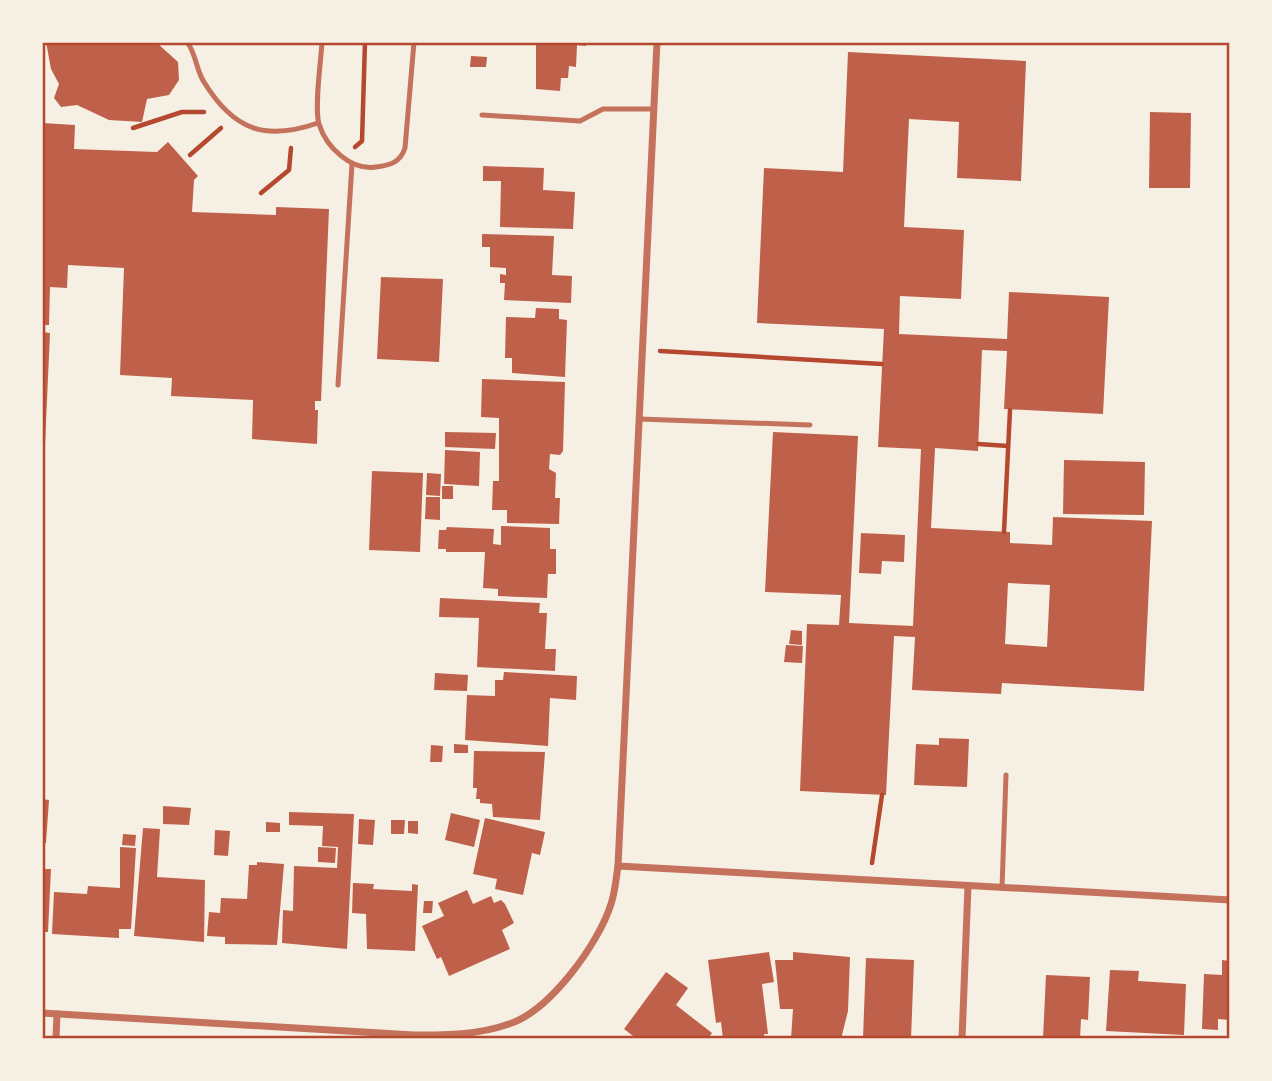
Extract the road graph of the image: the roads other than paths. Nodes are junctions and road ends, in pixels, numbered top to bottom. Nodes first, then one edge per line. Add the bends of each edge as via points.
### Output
1 (187, 42) edge
2 (322, 42) edge
3 (414, 42) edge
4 (657, 42) edge
5 (654, 109) junction
6 (482, 115) dead end
7 (318, 123) junction
8 (352, 164) junction
9 (338, 385) dead end
10 (639, 419) junction
11 (810, 425) dead end
12 (1006, 775) dead end
13 (618, 866) junction
14 (968, 886) junction
15 (1002, 888) junction
16 (1230, 900) edge
17 (42, 1013) edge
18 (57, 1014) junction
19 (466, 1037) edge
20 (56, 1039) edge
21 (962, 1039) edge

1 - 7 lane via 203,81 232,115 253,130 290,132
2 - 7 lane
3 - 8 lane via 402,157 393,164 371,168
4 - 5 street
5 - 6 lane via 603,109 580,121
5 - 10 street
7 - 8 lane via 331,146
8 - 9 lane
10 - 11 lane
10 - 13 street
12 - 15 lane
13 - 14 street
13 - 19 street via 611,904 597,936 569,975 545,1001 512,1024
14 - 15 street
14 - 21 street
15 - 16 street
17 - 18 street
18 - 19 street
18 - 20 street

